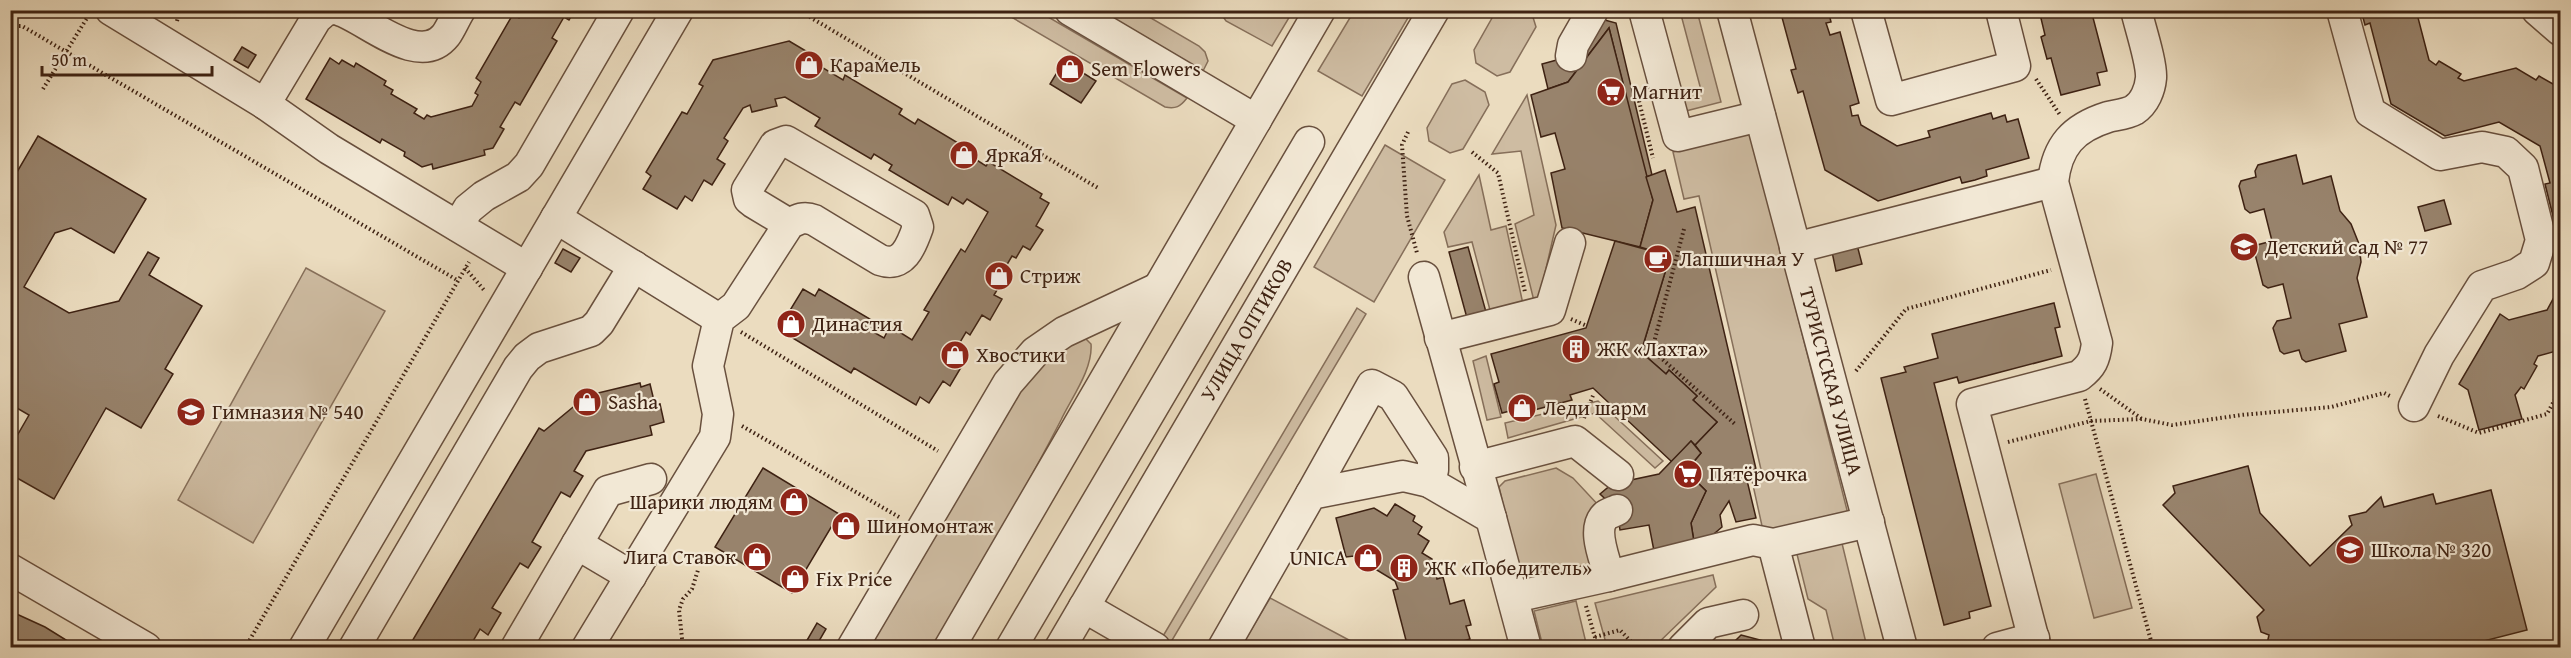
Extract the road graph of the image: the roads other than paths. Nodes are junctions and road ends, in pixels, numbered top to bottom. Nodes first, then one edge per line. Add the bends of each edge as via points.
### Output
1 (329, 10) edge
2 (339, 10) edge
3 (460, 10) edge
4 (619, 10) edge
5 (678, 10) edge
6 (1070, 10) edge
7 (1320, 10) edge
8 (1434, 10) edge
9 (1593, 10) edge
10 (1644, 10) edge
11 (1732, 10) edge
12 (1866, 10) edge
13 (2001, 10) edge
14 (2136, 10) edge
15 (2342, 10) edge
16 (2537, 10) edge
17 (101, 11) edge
18 (2560, 30) edge
19 (1571, 56) dead end
20 (265, 104) junction
21 (1760, 116) junction
22 (1256, 120) junction
23 (1309, 142) dead end
24 (2053, 182) junction
25 (556, 218) junction
26 (789, 224) junction
27 (469, 233) junction
28 (1570, 243) dead end
29 (1795, 248) junction
30 (634, 266) junction
31 (527, 268) junction
32 (1424, 277) road end
33 (1158, 288) junction
34 (719, 319) junction
35 (1440, 338) junction
36 (708, 366) junction
37 (737, 381) dead end
38 (2414, 406) road end
39 (1475, 467) junction
40 (1618, 475) dead end
41 (651, 478) dead end
42 (1429, 482) junction
43 (1311, 494) junction
44 (1617, 510) dead end
45 (1491, 519) junction
46 (1869, 522) junction
47 (577, 544) junction
48 (1773, 544) junction
49 (10, 568) edge
50 (631, 576) junction
51 (1609, 576) junction
52 (1514, 597) junction
53 (1084, 607) junction
54 (1743, 615) dead end
55 (2035, 643) edge
56 (146, 648) edge
57 (304, 648) edge
58 (354, 648) edge
59 (516, 648) edge
60 (587, 648) edge
61 (852, 648) edge
62 (949, 648) edge
63 (1011, 648) edge
64 (1060, 648) edge
65 (1155, 648) edge
66 (1223, 648) edge
67 (1526, 648) edge
68 (1683, 648) edge
69 (1800, 648) edge
70 (1902, 648) edge
71 (1997, 648) edge

1 - 20 street via 316,19
2 - 3 street via 415,47 432,45 445,37
4 - 27 street via 529,165 518,177 468,209
5 - 25 street
6 - 22 street
7 - 22 street
8 - 53 street, УЛИЦА ОПТИКОВ
9 - 19 street
10 - 21 street via 1678,136
11 - 21 street, ТУРИСТСКАЯ УЛИЦА
12 - 13 street via 1892,100 2015,66
14 - 24 street via 2151,76 2146,97 2135,110 2089,124 2073,134 2055,164
15 - 38 street via 2370,112 2440,154 2482,147 2506,152 2523,168 2541,240 2534,263 2517,274 2482,286 2439,355
16 - 18 street
17 - 20 street
20 - 27 street via 329,149
21 - 29 street, ТУРИСТСКАЯ УЛИЦА
22 - 33 street
23 - 63 street
24 - 29 street
24 - 55 street via 2097,343 2096,356 2090,368 2079,376 1972,404
25 - 30 street
25 - 31 street
26 - 26 street via 749,199 747,190 775,145 786,141 914,215 918,227 902,257 890,263 814,220 807,218
26 - 34 street via 736,306
27 - 31 street
28 - 35 street via 1550,310
29 - 46 street, ТУРИСТСКАЯ УЛИЦА
30 - 34 street
30 - 58 street via 591,332 539,348 518,368
31 - 57 street
32 - 35 street
33 - 61 street via 1064,332 1035,352 1008,383
33 - 62 street
34 - 36 street
35 - 39 street
36 - 37 street
36 - 50 street via 718,414 715,437
39 - 40 street via 1575,441
39 - 45 street
41 - 47 street via 608,491
42 - 43 street via 1403,476
42 - 43 street via 1432,458 1394,396 1372,385
42 - 45 street
43 - 66 street
44 - 51 street via 1600,524
45 - 52 street
46 - 48 street
46 - 70 street, ТУРИСТСКАЯ УЛИЦА
47 - 50 street
47 - 59 street
48 - 51 street via 1753,540
48 - 69 street
49 - 56 street
50 - 60 street
51 - 52 street
52 - 67 street
53 - 64 street, УЛИЦА ОПТИКОВ
53 - 65 street
54 - 68 street via 1708,623
55 - 71 street

